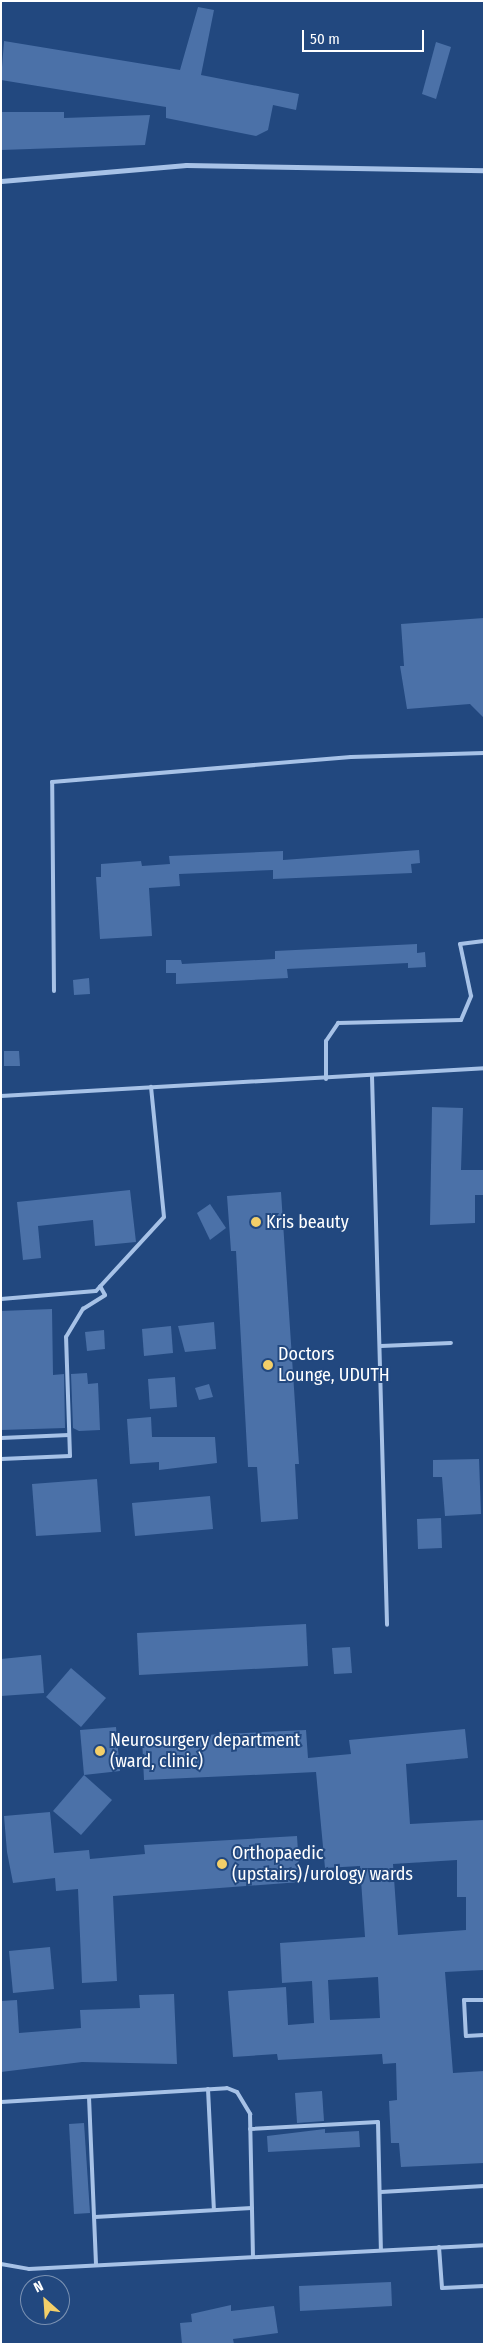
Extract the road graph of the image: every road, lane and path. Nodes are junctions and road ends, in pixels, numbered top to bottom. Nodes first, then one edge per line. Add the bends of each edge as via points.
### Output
1 (484, 170) edge
2 (1, 181) edge
3 (484, 753) edge
4 (484, 941) edge
5 (54, 991) dead end
6 (484, 1068) edge
7 (372, 1076) junction
8 (326, 1079) junction
9 (151, 1087) junction
10 (1, 1096) edge
11 (100, 1286) junction
12 (1, 1299) edge
13 (451, 1344) dead end
14 (381, 1346) junction
15 (69, 1435) junction
16 (1, 1438) edge
17 (1, 1458) edge
18 (387, 1625) dead end
19 (484, 2000) edge
20 (484, 2035) edge
21 (208, 2089) junction
22 (89, 2097) junction
23 (1, 2102) edge
24 (250, 2129) junction
25 (484, 2186) edge
26 (381, 2192) junction
27 (252, 2208) junction
28 (214, 2210) junction
29 (95, 2217) junction
30 (484, 2245) edge
31 (439, 2247) junction
32 (381, 2250) junction
33 (253, 2257) junction
34 (1, 2264) edge
35 (96, 2265) junction
36 (484, 2286) edge

1 - 2 street via 186,164
3 - 5 lane via 351,758 52,782
4 - 8 lane via 460,944 471,996 461,1020 338,1023 326,1041
6 - 7 lane
7 - 8 lane
7 - 14 lane
8 - 9 lane
9 - 10 lane
9 - 11 lane via 164,1217
11 - 12 lane via 96,1291
11 - 15 lane via 105,1294 83,1309 66,1337
13 - 14 lane
14 - 18 lane
15 - 16 lane
15 - 17 lane via 70,1456
19 - 20 lane via 464,2000 466,2036
21 - 22 lane
21 - 24 lane via 227,2088 241,2096 248,2107
21 - 28 lane
22 - 23 lane
22 - 29 lane
24 - 26 lane via 378,2122
24 - 27 lane
25 - 26 lane
26 - 32 lane
27 - 28 lane
27 - 33 lane
28 - 29 lane
29 - 35 lane
30 - 31 lane
31 - 32 lane
31 - 36 lane via 442,2288
32 - 33 lane
33 - 35 lane
34 - 35 lane via 30,2268

